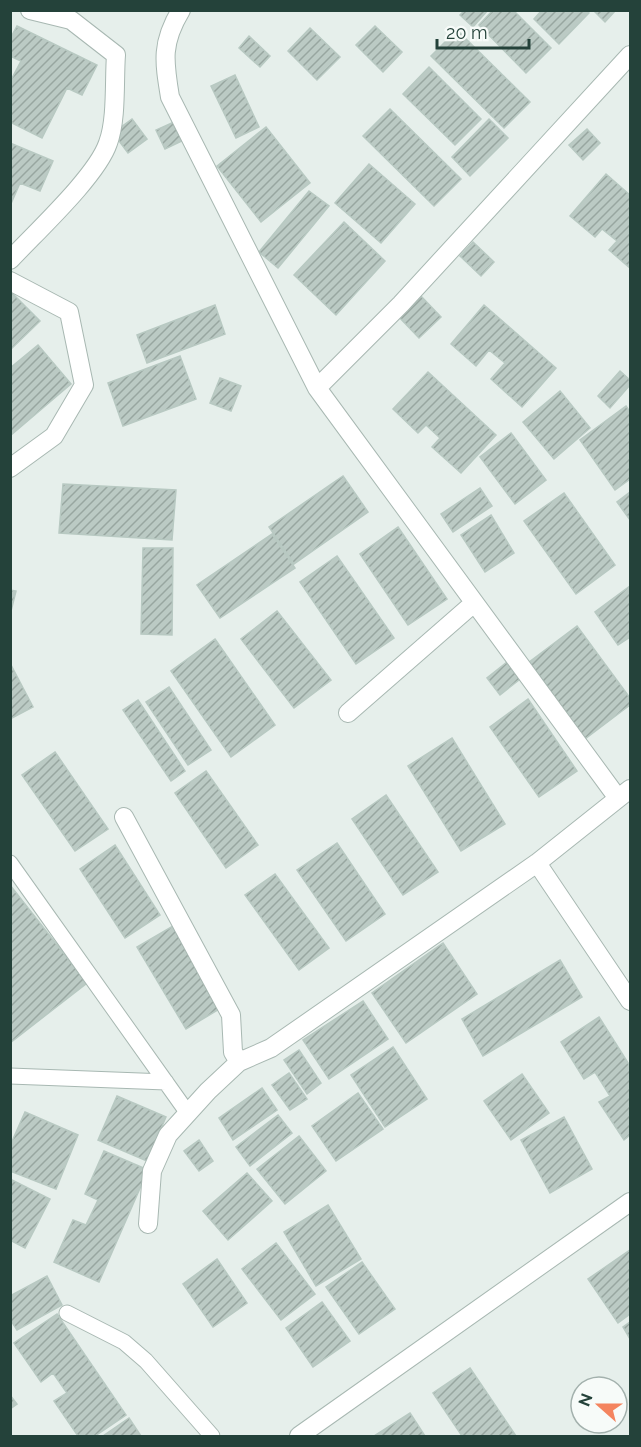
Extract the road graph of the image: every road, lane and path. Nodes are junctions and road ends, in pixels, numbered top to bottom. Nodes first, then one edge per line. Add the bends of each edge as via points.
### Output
1 (30, 10) edge
2 (181, 10) edge
3 (630, 55) edge
4 (10, 260) edge
5 (10, 281) edge
6 (317, 388) junction
7 (10, 468) edge
8 (474, 603) junction
9 (348, 713) dead end
10 (624, 793) edge
11 (124, 817) dead end
12 (10, 863) edge
13 (537, 863) junction
14 (630, 1001) edge
15 (239, 1062) junction
16 (10, 1076) edge
17 (166, 1082) junction
18 (187, 1112) junction
19 (630, 1202) edge
20 (148, 1224) dead end
21 (66, 1313) dead end
22 (212, 1437) edge
23 (300, 1437) edge

1 - 4 street via 71,20 116,55 113,104 108,143 89,174
2 - 6 street via 169,31 164,61 170,96
3 - 6 street via 401,304
5 - 7 street via 69,312 84,385 54,436
6 - 8 street
8 - 9 street
8 - 10 street
10 - 13 street
11 - 15 street via 231,1015 233,1052
12 - 17 lane
13 - 14 street
13 - 15 street via 271,1048
15 - 18 street
16 - 17 lane
17 - 18 lane
18 - 20 street via 168,1135 152,1171
19 - 23 street
21 - 22 lane via 124,1342 146,1361

